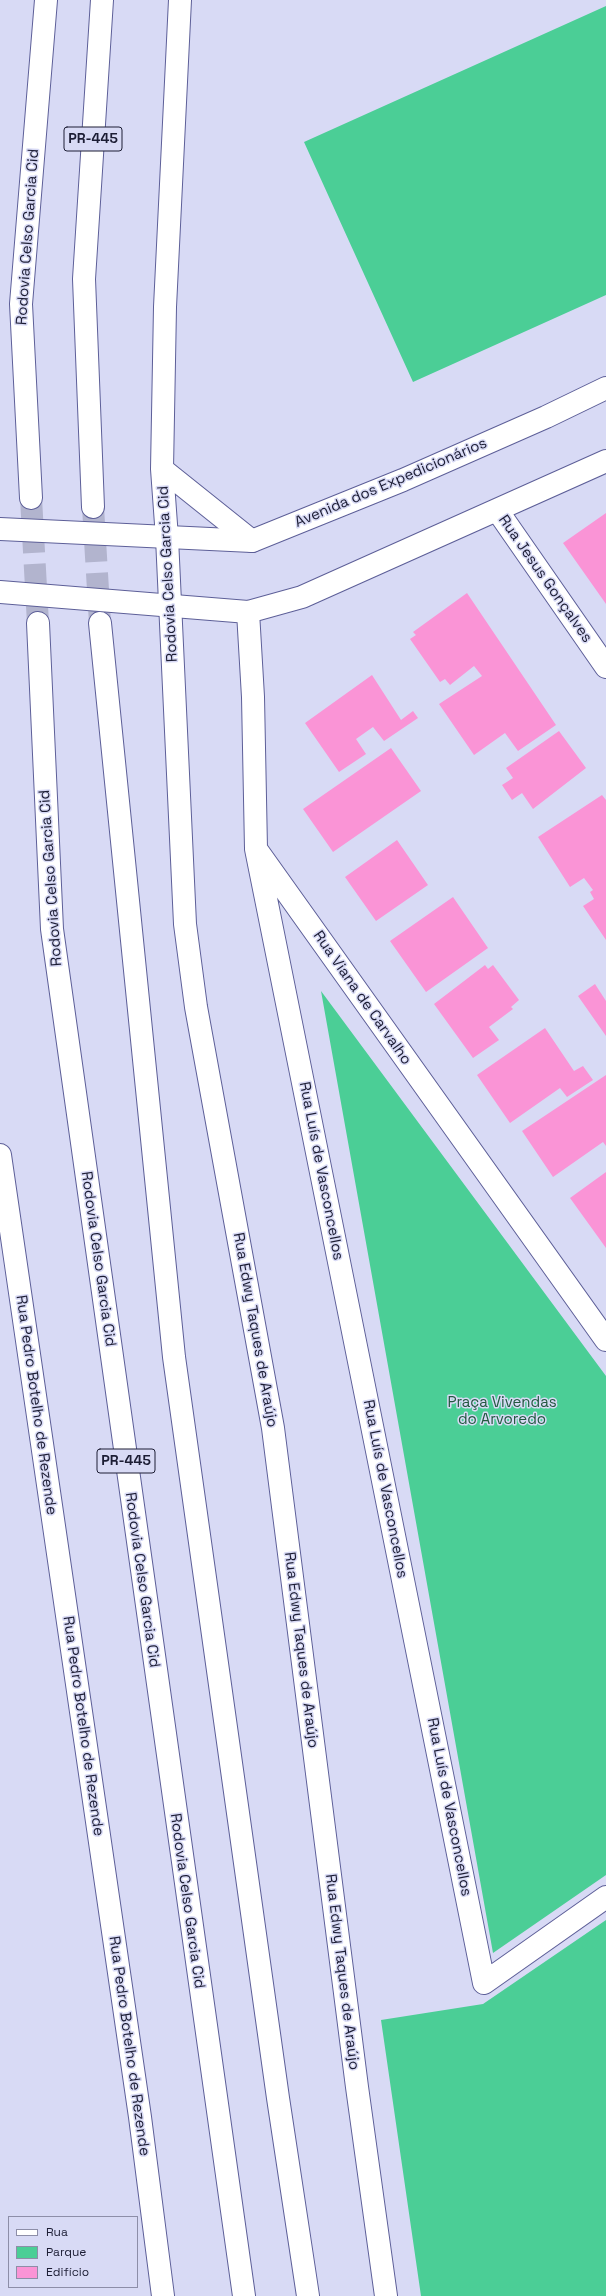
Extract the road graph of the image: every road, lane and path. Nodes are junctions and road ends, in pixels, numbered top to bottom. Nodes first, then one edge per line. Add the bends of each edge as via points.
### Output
1 (46, 0) edge
2 (102, 0) edge
3 (180, 0) edge
4 (606, 388) edge
5 (606, 461) edge
6 (162, 469) junction
7 (31, 498) tunnel mouth
8 (93, 507) tunnel mouth
9 (497, 510) junction
10 (0, 529) edge
11 (167, 538) junction
12 (252, 541) junction
13 (0, 592) edge
14 (169, 605) junction
15 (248, 612) junction
16 (38, 623) tunnel mouth
17 (100, 623) tunnel mouth
18 (606, 667) edge
19 (256, 849) junction
20 (196, 1008) joint
21 (0, 1156) edge
22 (606, 1340) edge
23 (606, 1897) edge
24 (163, 2296) edge
25 (244, 2296) edge
26 (308, 2296) edge
27 (386, 2296) edge

1 - 7 main road, Rodovia Celso Garcia Cid via 21,304
2 - 8 main road, PR-445 via 84,278
3 - 6 main road, Rodovia Celso Garcia Cid via 164,307
4 - 12 main road, Avenida dos Expedicionários via 417,473
5 - 9 main road
6 - 11 main road, Rodovia Celso Garcia Cid
6 - 12 main road
9 - 15 main road via 302,597
9 - 18 main road, Rua Jesus Gonçalves
10 - 11 main road, Avenida dos Expedicionários
11 - 12 main road, Avenida dos Expedicionários
11 - 14 main road, Rodovia Celso Garcia Cid
13 - 14 main road
14 - 15 main road
14 - 20 main road, Rodovia Celso Garcia Cid via 185,924
15 - 19 main road via 253,697
16 - 25 main road, Rodovia Celso Garcia Cid / PR-445 via 52,929
17 - 26 main road via 174,1357
19 - 22 main road, Rua Viana de Carvalho
19 - 23 main road, Rua Luís de Vasconcellos via 484,1983
20 - 27 main road, Rua Edwy Taques de Araújo via 272,1428
21 - 24 main road, Rua Pedro Botelho de Rezende via 139,2109

